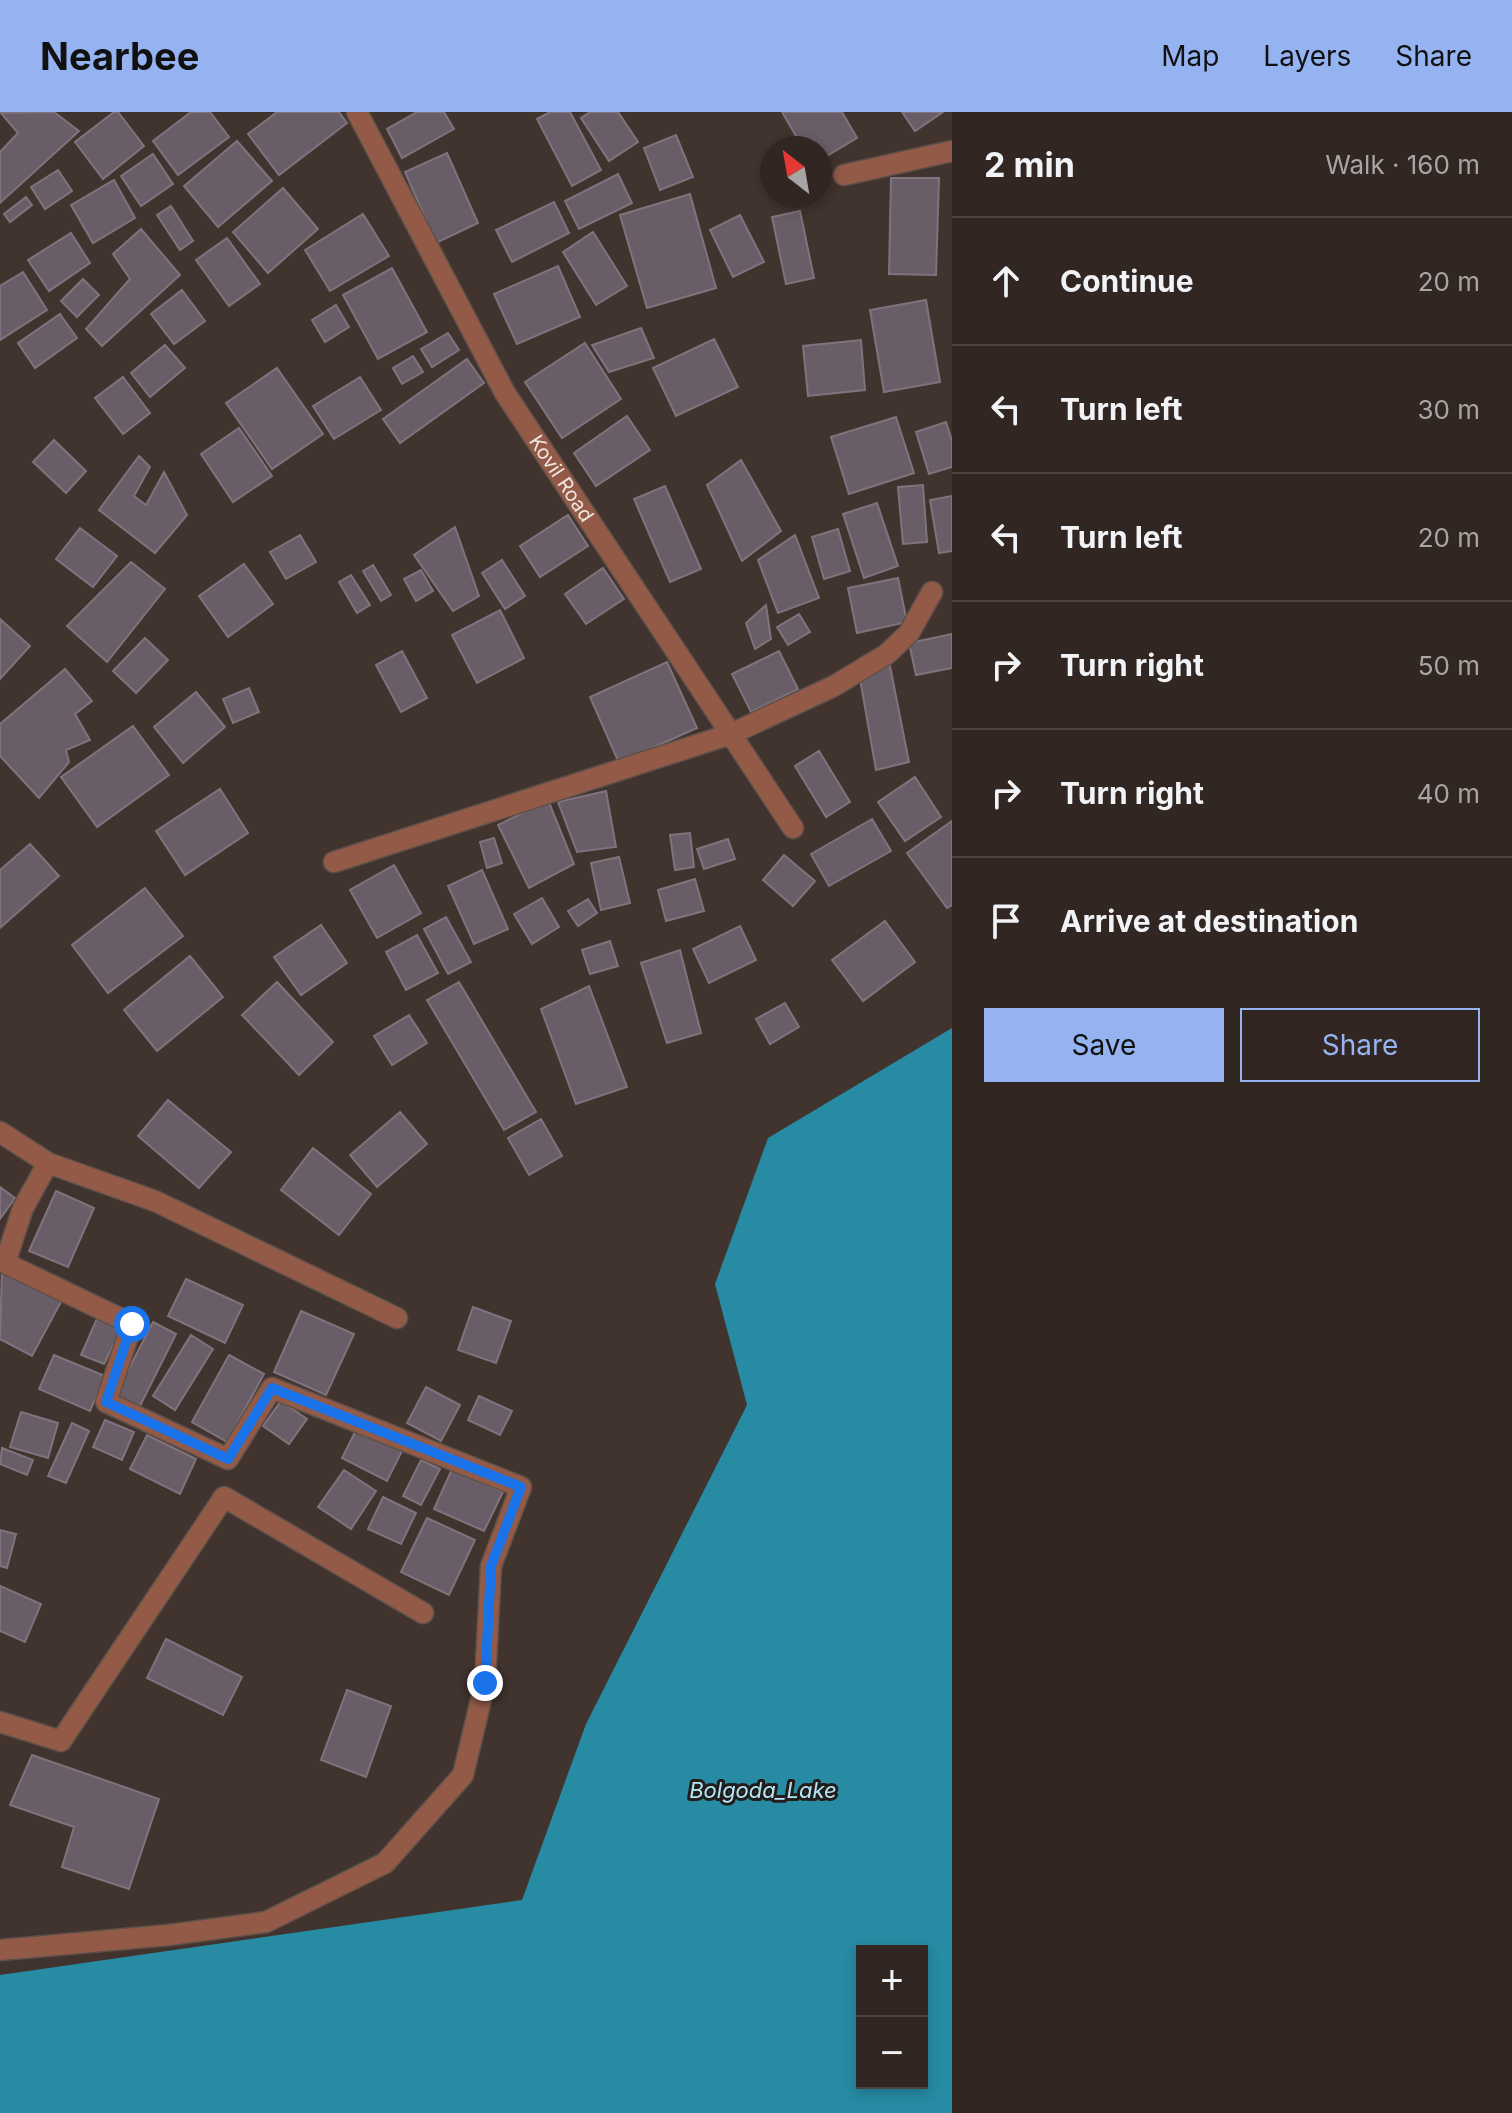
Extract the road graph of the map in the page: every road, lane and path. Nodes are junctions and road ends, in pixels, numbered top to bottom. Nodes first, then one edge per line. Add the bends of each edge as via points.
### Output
1 (357, 112) edge
2 (952, 151) edge
3 (844, 175) dead end
4 (932, 592) dead end
5 (731, 734) junction
6 (793, 828) dead end
7 (334, 862) dead end
8 (0, 1132) edge
9 (48, 1163) junction
10 (397, 1318) dead end
11 (423, 1613) dead end
12 (0, 1722) edge
13 (0, 1950) edge

1 - 5 street, Kovil Road via 505,393
2 - 3 street
4 - 5 street via 909,633 887,654 834,686
5 - 6 street, Kovil Road
5 - 7 street
8 - 9 street
9 - 10 street via 155,1201
9 - 13 street via 23,1208 5,1263 132,1324 106,1402 228,1459 272,1388 521,1487 491,1566 485,1683 463,1775 385,1863 266,1922
11 - 12 street via 224,1497 61,1741

